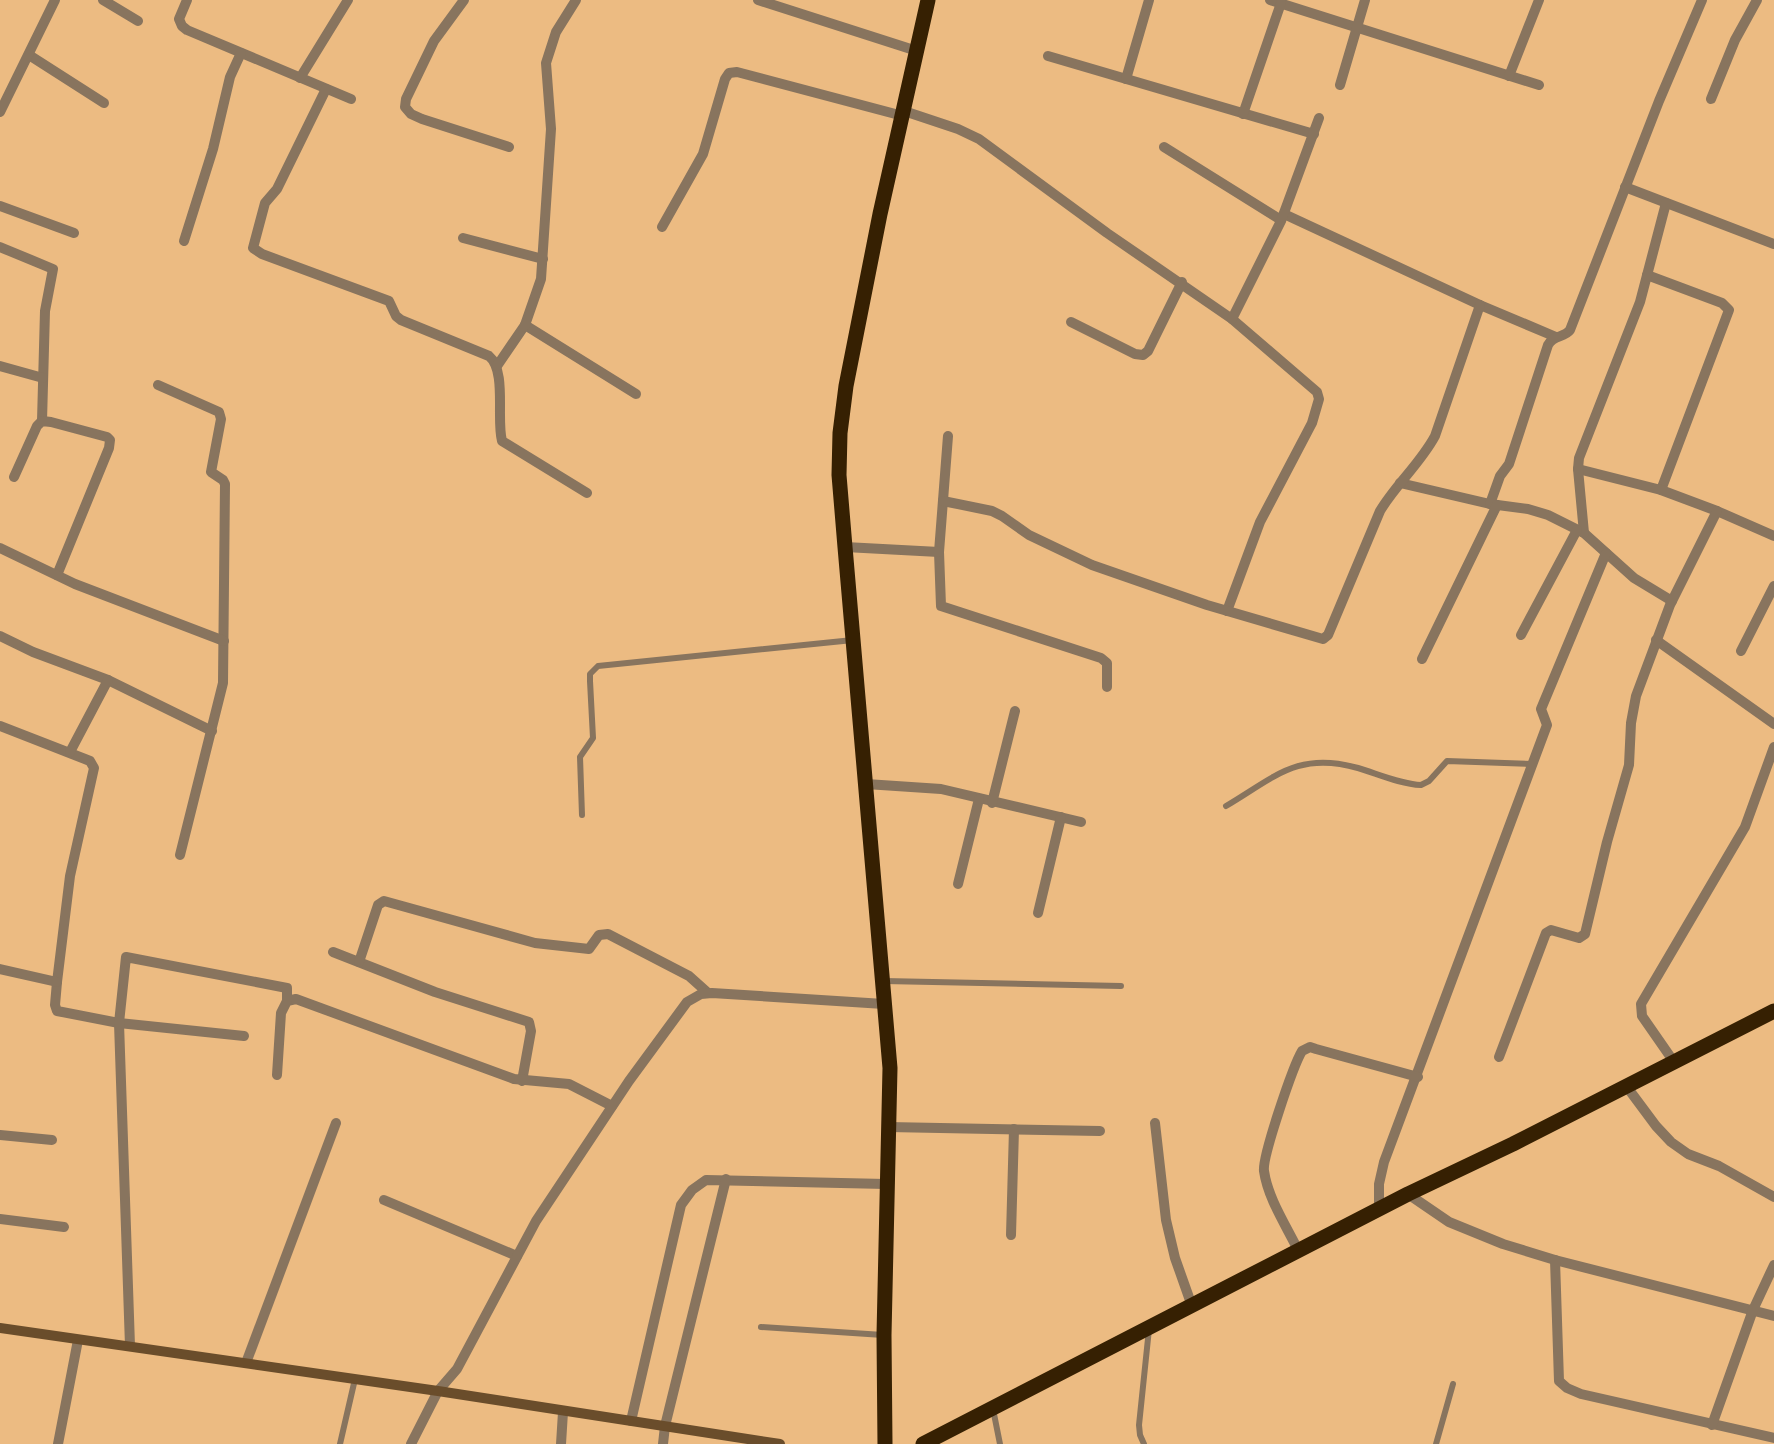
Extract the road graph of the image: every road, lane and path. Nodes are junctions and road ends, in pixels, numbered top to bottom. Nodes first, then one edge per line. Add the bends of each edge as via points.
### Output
1 (55, 0) edge
2 (103, 0) edge
3 (187, 0) edge
4 (348, 0) edge
5 (464, 0) edge
6 (576, 0) edge
7 (758, 0) edge
8 (928, 0) edge
9 (1149, 0) edge
10 (1270, 0) edge
11 (1365, 0) edge
12 (1539, 0) edge
13 (1702, 0) edge
14 (1757, 0) edge
15 (1281, 3) junction
16 (138, 21) dead end
17 (1356, 28) junction
18 (917, 51) junction
19 (241, 53) junction
20 (29, 55) junction
21 (1048, 56) dead end
22 (1509, 76) junction
23 (300, 78) junction
24 (1126, 79) junction
25 (1539, 84) dead end
26 (1340, 85) dead end
27 (326, 89) junction
28 (351, 99) dead end
29 (1711, 99) dead end
30 (104, 103) dead end
31 (1, 109) edge
32 (904, 114) junction
33 (1243, 114) junction
34 (1319, 118) dead end
35 (1314, 134) junction
36 (509, 147) dead end
37 (1164, 147) dead end
38 (1625, 188) junction
39 (1666, 203) junction
40 (0, 206) edge
41 (1282, 217) junction
42 (662, 227) dead end
43 (74, 233) dead end
44 (463, 238) dead end
45 (184, 241) dead end
46 (1774, 244) edge
47 (0, 247) edge
48 (543, 259) junction
49 (1647, 275) junction
50 (1182, 282) junction
51 (1480, 305) junction
52 (1232, 319) junction
53 (1071, 322) dead end
54 (525, 325) junction
55 (1556, 337) junction
56 (0, 366) edge
57 (496, 366) junction
58 (43, 378) junction
59 (158, 385) dead end
60 (636, 394) dead end
61 (42, 422) junction
62 (948, 436) dead end
63 (1578, 469) junction
64 (14, 477) dead end
65 (1400, 483) junction
66 (1662, 490) junction
67 (587, 493) dead end
68 (943, 501) junction
69 (1493, 504) junction
70 (1717, 511) junction
71 (1580, 532) junction
72 (1774, 536) edge
73 (845, 547) junction
74 (0, 548) edge
75 (939, 552) junction
76 (1606, 553) junction
77 (57, 575) junction
78 (1774, 586) edge
79 (1672, 601) junction
80 (1227, 611) junction
81 (1521, 635) dead end
82 (0, 636) edge
83 (853, 640) junction
84 (1656, 640) junction
85 (224, 641) junction
86 (1742, 651) dead end
87 (1422, 660) dead end
88 (108, 680) junction
89 (1107, 686) dead end
90 (1015, 711) dead end
91 (1774, 724) edge
92 (0, 726) edge
93 (212, 731) junction
94 (1774, 748) edge
95 (70, 752) junction
96 (1532, 764) junction
97 (866, 784) junction
98 (979, 799) junction
99 (992, 803) junction
100 (1226, 806) dead end
101 (582, 815) dead end
102 (1061, 817) junction
103 (1081, 822) dead end
104 (180, 855) dead end
105 (958, 884) dead end
106 (1038, 913) dead end
107 (333, 952) dead end
108 (359, 962) junction
109 (0, 969) edge
110 (882, 981) junction
111 (57, 982) junction
112 (1121, 986) dead end
113 (708, 993) junction
114 (287, 1001) junction
115 (884, 1004) junction
116 (1774, 1011) edge
117 (120, 1023) junction
118 (244, 1036) dead end
119 (1499, 1057) dead end
120 (1674, 1062) junction
121 (277, 1075) dead end
122 (1418, 1076) junction
123 (522, 1081) junction
124 (1627, 1087) junction
125 (612, 1106) junction
126 (336, 1123) dead end
127 (1155, 1123) dead end
128 (888, 1127) junction
129 (1014, 1129) junction
130 (1100, 1131) dead end
131 (0, 1135) edge
132 (52, 1140) dead end
133 (726, 1180) junction
134 (886, 1184) junction
135 (1408, 1194) junction
136 (1774, 1197) edge
137 (384, 1200) dead end
138 (1378, 1210) junction
139 (0, 1219) edge
140 (64, 1226) dead end
141 (1011, 1235) dead end
142 (1299, 1252) junction
143 (517, 1256) junction
144 (1555, 1260) junction
145 (1774, 1265) edge
146 (1192, 1306) junction
147 (1753, 1310) junction
148 (1774, 1316) edge
149 (761, 1327) dead end
150 (0, 1328) edge
151 (1149, 1329) junction
152 (884, 1335) junction
153 (78, 1340) junction
154 (130, 1346) junction
155 (246, 1363) junction
156 (355, 1379) junction
157 (1453, 1384) dead end
158 (438, 1391) junction
159 (993, 1408) junction
160 (564, 1412) junction
161 (631, 1420) junction
162 (1712, 1425) junction
163 (665, 1426) junction
164 (1774, 1438) edge
165 (58, 1444) edge
166 (340, 1444) edge
167 (411, 1444) edge
168 (561, 1444) edge
169 (662, 1444) edge
170 (778, 1444) edge
171 (885, 1444) edge
172 (923, 1444) edge
173 (1000, 1444) edge
174 (1144, 1444) edge
175 (1436, 1444) edge

1 - 20 street
2 - 16 street
3 - 19 street via 180,14 182,26
4 - 23 street
5 - 36 street via 434,40 405,107 422,120
6 - 48 street via 554,37 546,63 551,129
7 - 18 street
8 - 18 highway
9 - 24 street
10 - 15 street
11 - 17 street
12 - 22 street
13 - 38 street
14 - 29 street
15 - 17 street
15 - 33 street
17 - 22 street
17 - 26 street
18 - 32 highway
19 - 23 street
19 - 45 street via 230,78 213,149
20 - 30 street
20 - 31 street
21 - 24 street
22 - 25 street
23 - 27 street
24 - 33 street
27 - 28 street
27 - 57 street via 266,203 253,248 388,301 401,320 481,352 494,360
32 - 42 street via 737,72 729,73 703,154
32 - 50 street via 958,129 979,139 1107,233
32 - 73 highway via 880,214 846,386 839,475
33 - 35 street
34 - 35 street
35 - 41 street
37 - 41 street
38 - 39 street
38 - 55 street via 1570,330
39 - 46 street
39 - 49 street
40 - 43 street
41 - 51 street
41 - 52 street
44 - 48 street
47 - 58 street via 53,269 45,311
48 - 54 street via 540,286
49 - 63 street via 1640,302 1579,458
49 - 66 street via 1722,302 1729,310
50 - 52 street
50 - 53 street via 1148,351 1143,355
51 - 55 street
51 - 65 street via 1435,436
52 - 80 street via 1312,387 1319,399 1308,433 1260,522
54 - 57 street
54 - 60 street
55 - 69 street via 1548,345 1509,464 1500,476
56 - 58 street
57 - 67 street via 502,441
58 - 61 street
59 - 85 street via 215,409 221,416 211,472 225,484
61 - 64 street via 37,426
61 - 77 street via 110,440
62 - 68 street
63 - 66 street
63 - 71 street
65 - 69 street
65 - 80 street via 1388,496 1370,529 1326,637 1320,639
66 - 70 street
68 - 75 street
68 - 80 street via 992,512 1036,539 1092,565
69 - 71 street via 1538,512
69 - 87 street
70 - 72 street
70 - 79 street
71 - 76 street
71 - 81 street
73 - 75 street
73 - 83 highway
74 - 77 street
75 - 89 street via 943,608 1101,658 1107,663
76 - 79 street via 1634,578
76 - 96 street via 1541,708 1547,725
77 - 85 street
78 - 86 street
79 - 84 street
82 - 88 street
83 - 97 highway
83 - 101 lane via 598,666 590,674 593,738 580,757
84 - 91 street
84 - 119 street via 1636,696 1629,765 1585,934 1579,938 1554,931 1546,933
85 - 93 street via 223,683
88 - 93 street
88 - 95 street
90 - 99 street
92 - 95 street
93 - 104 street
94 - 120 street via 1745,827 1641,1004 1640,1013
95 - 111 street via 90,761 94,773 70,876
96 - 100 lane via 1447,761 1421,785 1347,765 1307,762 1290,768
96 - 122 street
97 - 98 street via 921,786
97 - 110 highway
98 - 99 street
98 - 105 street
99 - 102 street
102 - 103 street
102 - 106 street
107 - 108 street
108 - 113 street via 378,905 384,901 502,936 553,946 589,949 600,935 608,934 689,976
108 - 123 street via 435,992 528,1022 531,1031
109 - 111 street
110 - 112 lane
110 - 115 highway
111 - 117 street via 55,1006 59,1013
113 - 115 street
113 - 125 street via 694,997 679,1011
114 - 117 street via 287,988 126,957
114 - 121 street via 281,1012
114 - 123 street via 302,1000
115 - 128 highway via 890,1068
116 - 120 highway
117 - 118 street
117 - 154 street
120 - 124 highway
122 - 138 street via 1382,1169
122 - 142 street via 1316,1049 1302,1051 1270,1137 1263,1170
123 - 125 street via 569,1084
124 - 135 highway
124 - 136 street via 1671,1142 1688,1154 1719,1166
125 - 143 street via 536,1221
126 - 155 street
127 - 146 street via 1166,1220
128 - 129 street
128 - 134 highway
129 - 130 street
129 - 141 street
131 - 132 street
133 - 134 street
133 - 161 street via 706,1180 680,1205
133 - 163 street
134 - 152 highway
135 - 138 highway
135 - 144 street via 1449,1222
137 - 143 street
138 - 142 highway
139 - 140 street
142 - 146 highway
143 - 158 street via 457,1369
144 - 147 street
144 - 162 street via 1558,1381 1581,1394
145 - 147 street
146 - 151 highway
147 - 148 street
147 - 162 street
149 - 152 lane
150 - 153 street
151 - 159 highway
151 - 174 lane via 1139,1425
152 - 171 highway
153 - 154 street
153 - 165 street
154 - 155 street
155 - 156 street
156 - 158 street
156 - 166 lane
157 - 175 lane
158 - 160 street
158 - 167 street
159 - 172 highway
159 - 173 lane
160 - 161 street
160 - 168 street
161 - 163 street
162 - 164 street
163 - 169 street
163 - 170 street

